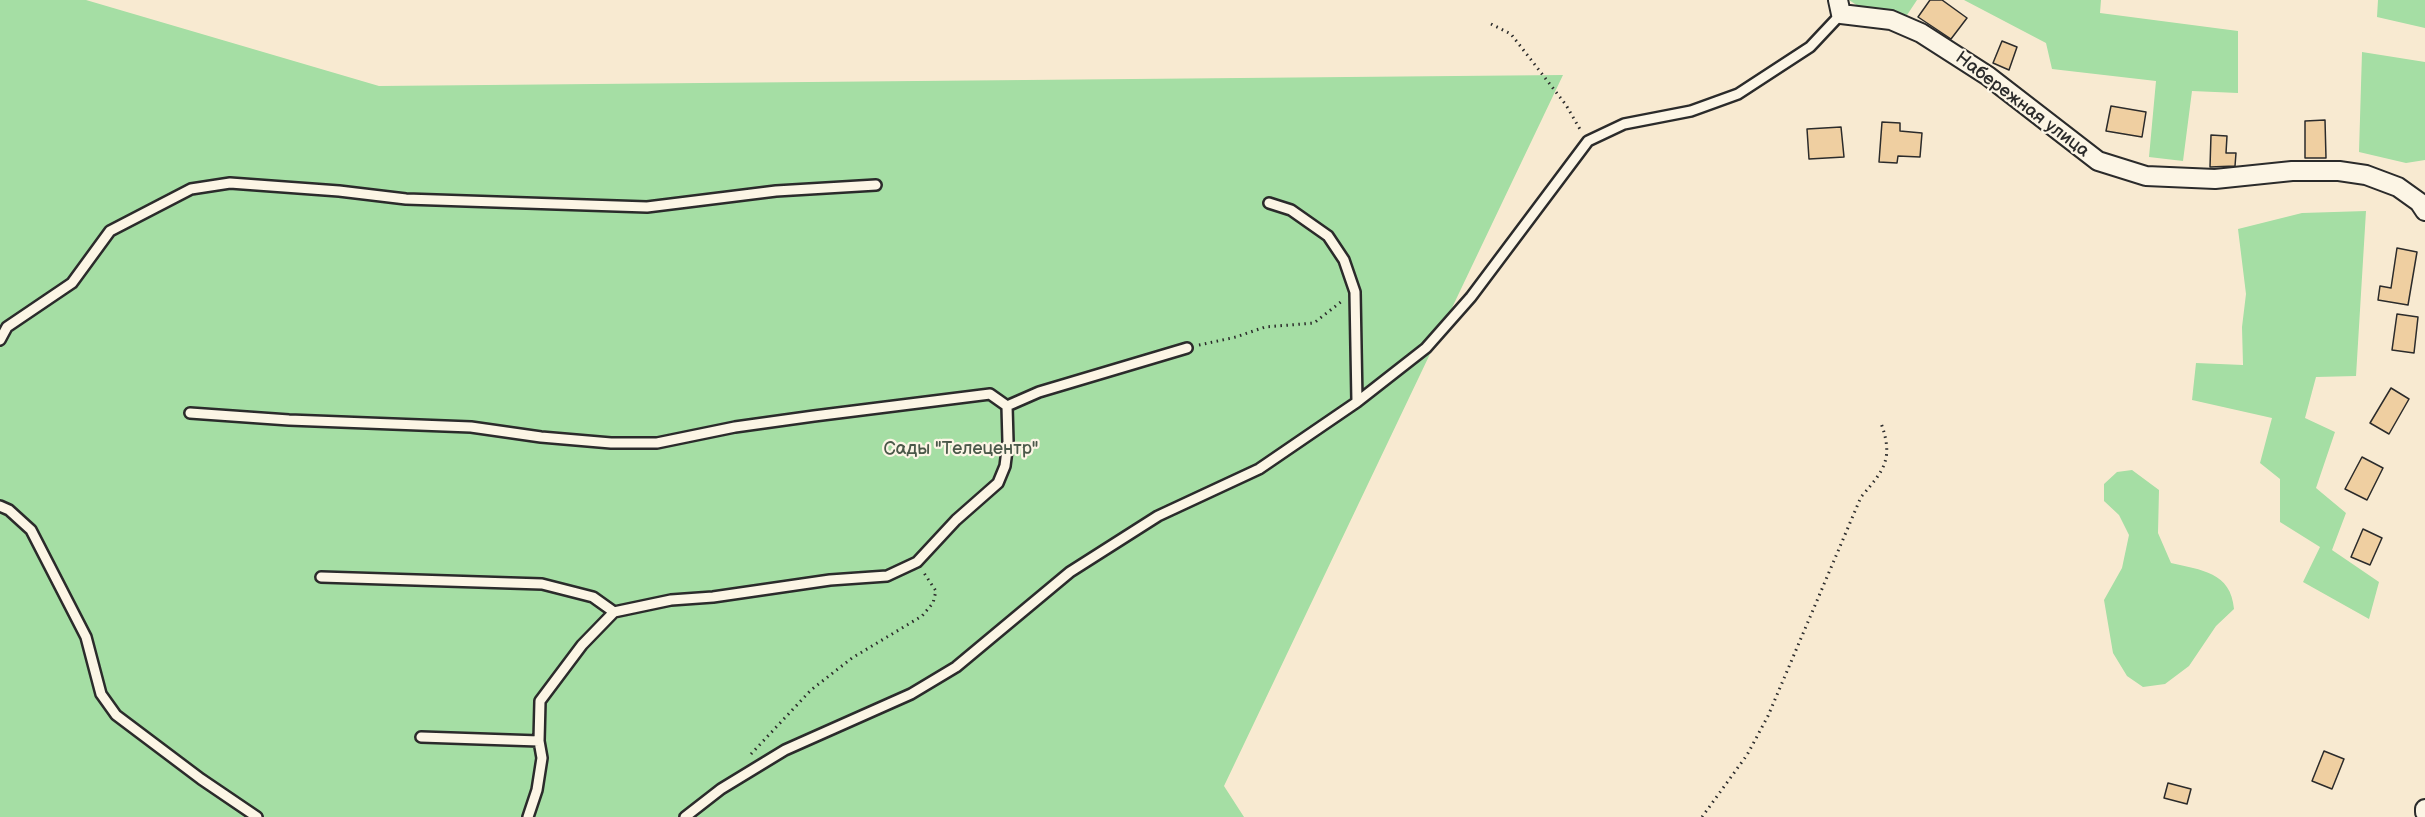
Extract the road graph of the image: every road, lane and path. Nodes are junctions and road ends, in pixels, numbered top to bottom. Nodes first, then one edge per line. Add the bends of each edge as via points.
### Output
1 (1839, 7) edge
2 (1491, 24) dead end
3 (1588, 141) junction
4 (876, 185) dead end
5 (1269, 203) dead end
6 (2425, 212) edge
7 (1356, 291) junction
8 (0, 340) edge
9 (1187, 348) joint
10 (1357, 402) junction
11 (1007, 406) junction
12 (190, 413) dead end
13 (1881, 423) dead end
14 (0, 506) edge
15 (918, 562) junction
16 (321, 577) dead end
17 (614, 612) junction
18 (421, 737) dead end
19 (539, 741) junction
20 (743, 760) dead end
21 (257, 817) edge
22 (528, 817) edge
23 (685, 817) edge
24 (1702, 817) edge

1 - 3 lane via 1810,47 1738,94 1691,111 1624,124
1 - 6 street, Набережная улица via 1891,20 1921,33 1988,76 2098,161 2146,176 2215,179 2292,171 2366,175 2397,187 2419,202
2 - 3 path via 1511,34 1566,105
3 - 10 lane via 1472,297 1426,348
4 - 8 lane via 776,191 647,207 406,200 230,183 191,189 110,231 72,283 7,327
5 - 7 lane via 1291,210 1328,236 1344,260
7 - 9 path via 1314,323 1265,327
7 - 10 lane
9 - 11 lane via 1039,392
10 - 23 lane via 1259,469 1158,516 1070,572 956,668 911,694 785,750 721,789
11 - 12 lane via 990,394 814,416 657,443 588,441 471,427
11 - 15 lane via 1008,442 998,483 956,520
13 - 24 path via 1888,442 1883,471 1861,497 1768,716 1747,755
14 - 21 lane via 31,530 86,637 101,694 116,715
15 - 17 lane via 886,576 671,600
15 - 20 path via 936,591 933,603 922,616 852,658 812,690
16 - 17 lane via 542,584 593,597
17 - 19 lane via 582,645 540,701
18 - 19 lane
19 - 22 lane via 542,758

